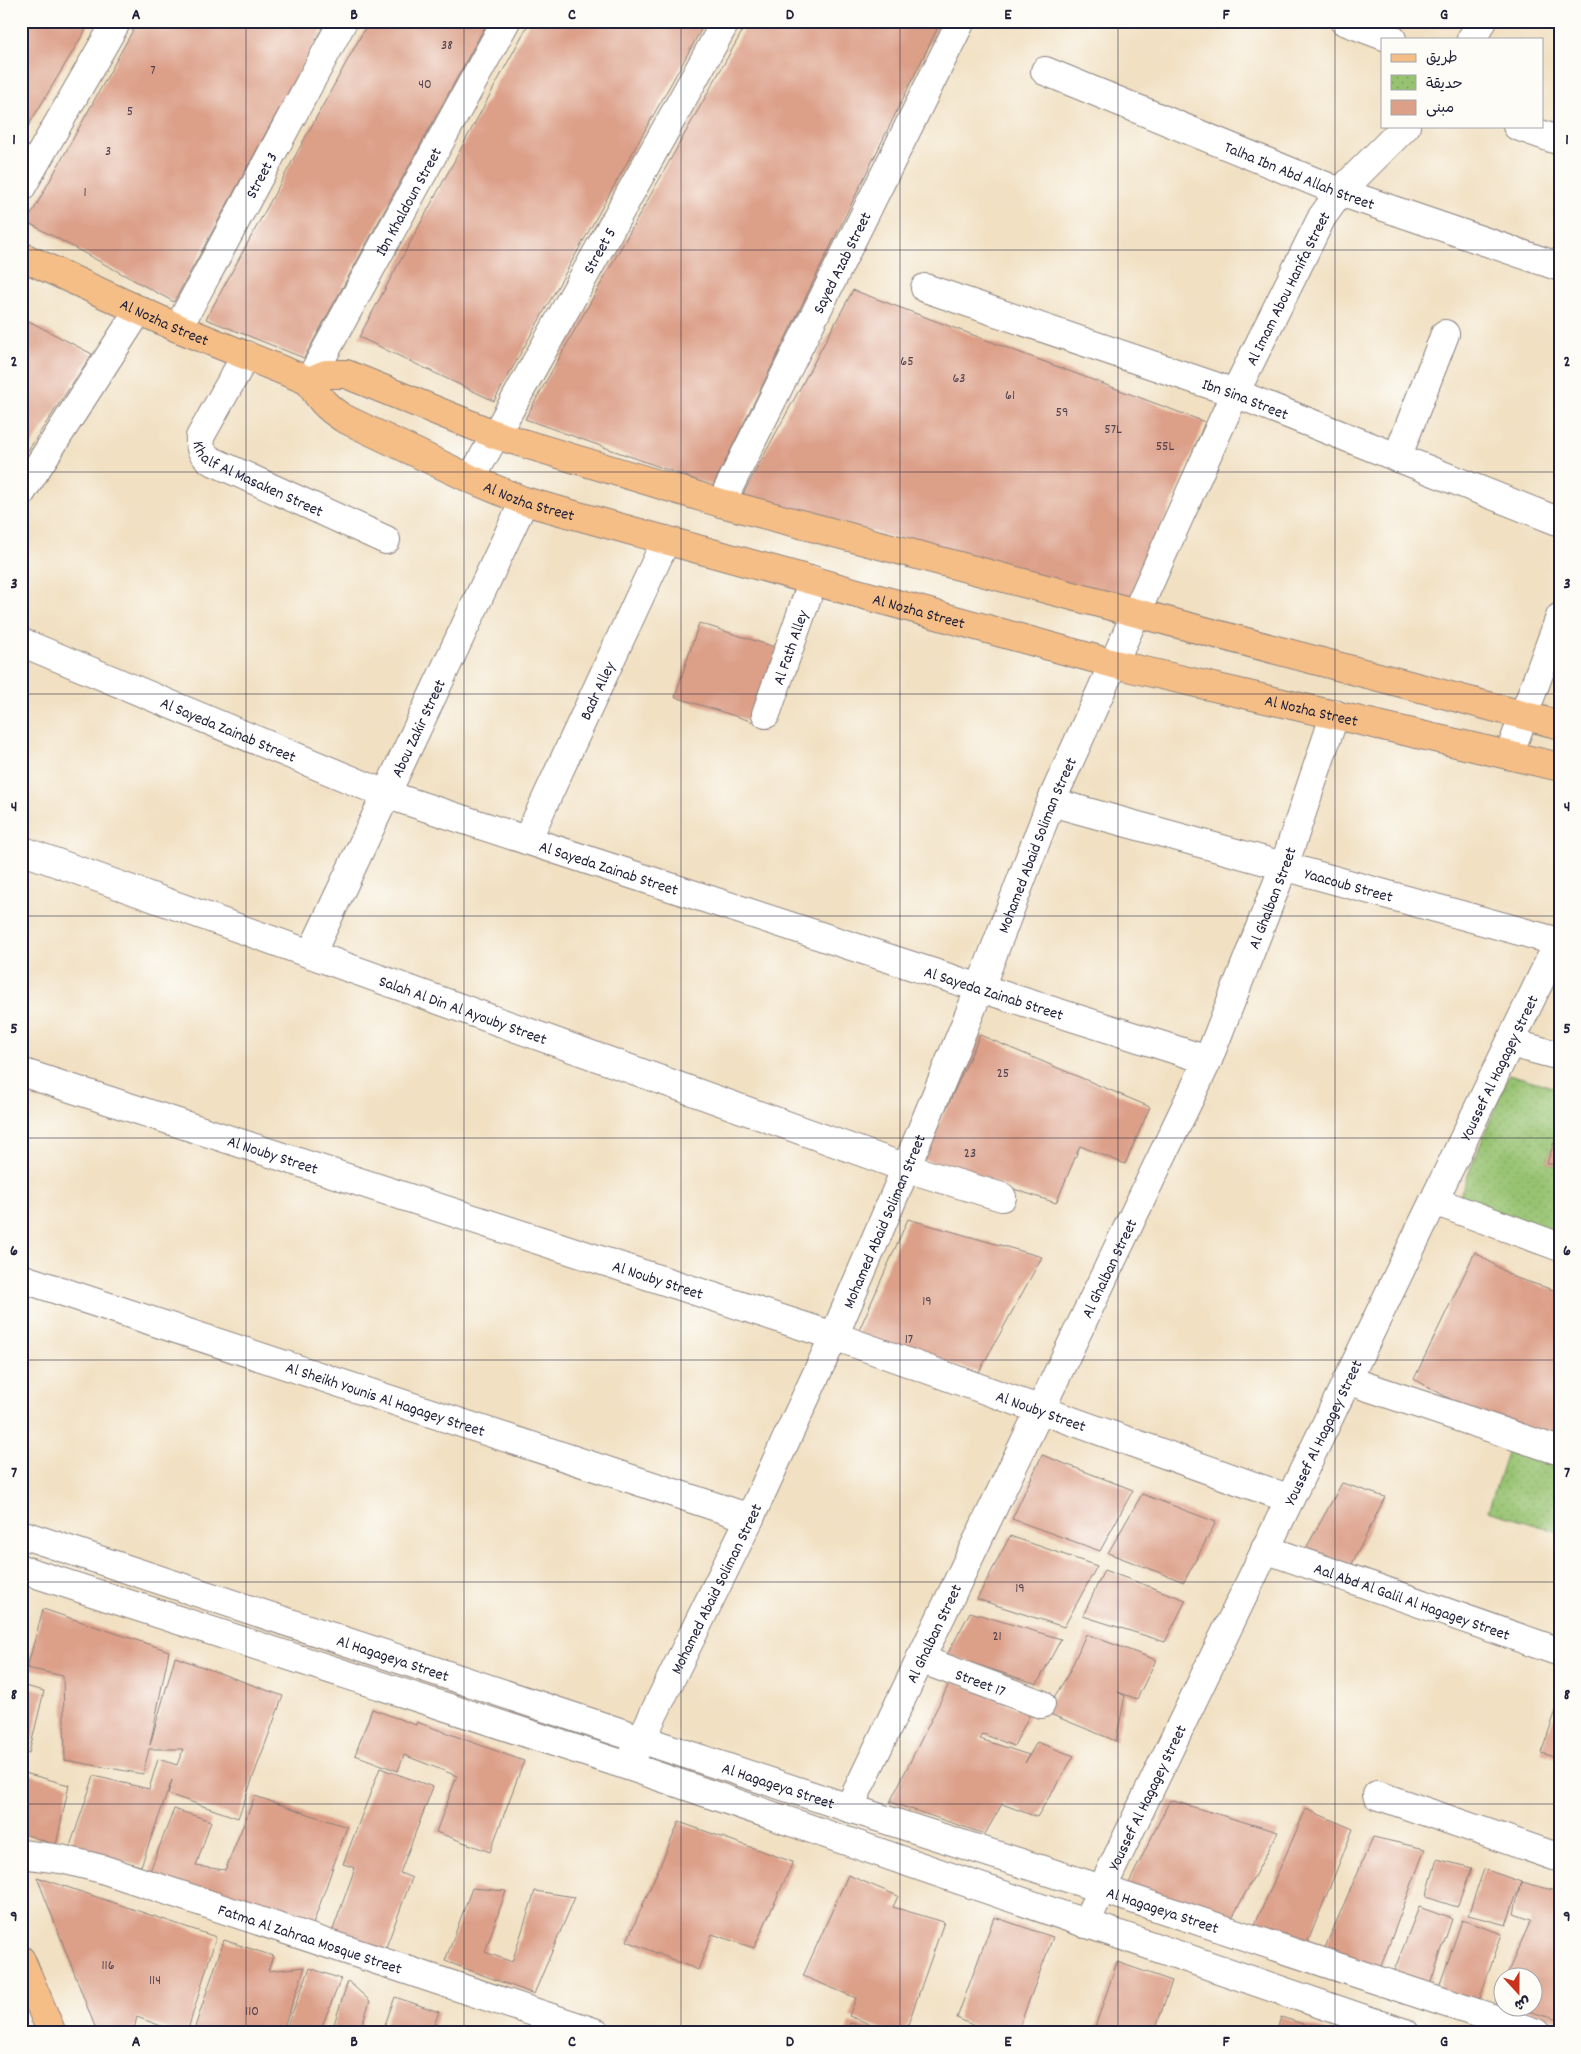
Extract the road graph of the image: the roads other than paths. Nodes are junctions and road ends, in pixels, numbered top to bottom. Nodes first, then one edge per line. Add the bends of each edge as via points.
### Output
1 (117, 21) edge
2 (343, 21) edge
3 (506, 21) edge
4 (726, 21) edge
5 (961, 21) edge
6 (1344, 21) edge
7 (1483, 21) edge
8 (1389, 38) edge
9 (1472, 38) edge
10 (1044, 71) dead end
11 (1404, 128) edge
12 (1523, 128) edge
13 (1560, 141) edge
14 (21, 188) edge
15 (1340, 192) junction
16 (21, 256) edge
17 (1560, 267) edge
18 (925, 288) dead end
19 (139, 310) junction
20 (178, 328) junction
21 (1445, 334) dead end
22 (246, 355) junction
23 (309, 381) junction
24 (1235, 394) junction
25 (496, 435) junction
26 (1397, 458) junction
27 (471, 479) junction
28 (21, 493) edge
29 (524, 501) junction
30 (721, 503) junction
31 (1560, 522) edge
32 (386, 540) dead end
33 (666, 540) junction
34 (813, 580) junction
35 (1137, 614) junction
36 (1560, 617) edge
37 (21, 642) edge
38 (1114, 664) junction
39 (766, 714) dead end
40 (1335, 714) junction
41 (1523, 716) junction
42 (1560, 725) edge
43 (1509, 755) junction
44 (1560, 768) edge
45 (385, 794) junction
46 (1051, 802) junction
47 (527, 840) junction
48 (21, 850) edge
49 (1284, 866) junction
50 (1559, 940) edge
51 (311, 954) junction
52 (980, 988) junction
53 (1510, 1043) junction
54 (1560, 1056) edge
55 (1208, 1060) junction
56 (21, 1072) edge
57 (906, 1168) junction
58 (1002, 1197) dead end
59 (1434, 1201) junction
60 (1560, 1247) edge
61 (21, 1278) edge
62 (834, 1336) junction
63 (1347, 1380) junction
64 (1041, 1410) junction
65 (1560, 1451) edge
66 (1290, 1499) junction
67 (750, 1518) junction
68 (21, 1534) edge
69 (1265, 1550) junction
70 (21, 1569) edge
71 (1560, 1652) edge
72 (920, 1658) junction
73 (1041, 1704) dead end
74 (642, 1740) junction
75 (628, 1766) junction
76 (1377, 1795) dead end
77 (849, 1808) junction
78 (21, 1854) edge
79 (1560, 1858) edge
80 (1102, 1889) junction
81 (1085, 1924) junction
82 (21, 1960) edge
83 (52, 2033) edge
84 (597, 2033) edge
85 (1405, 2033) edge
86 (1537, 2033) edge

1 - 14 street
2 - 20 street, Street 3
3 - 23 street, Ibn Khaldoun Street
4 - 25 street, Street 5
5 - 30 street, Sayed Azab Street
6 - 8 street
7 - 9 street
10 - 15 street, Talha Ibn Abd Allah Street
11 - 15 street, Al Imam Abou Hanifa Street
12 - 13 street
15 - 17 street, Talha Ibn Abd Allah Street
15 - 24 street, Al Imam Abou Hanifa Street via 1312,235
16 - 19 main road, Al Nozha Street
18 - 24 street, Ibn Sina Street
19 - 20 main road, Al Nozha Street
19 - 28 street
20 - 22 main road, Al Nozha Street
21 - 26 street
22 - 23 main road, Al Nozha Street
22 - 32 street, Khalf Al Masaken Street via 200,437 199,446 203,454
23 - 25 main road via 326,374 346,374
23 - 27 main road, Al Nozha Street via 317,396 343,418
24 - 26 street, Ibn Sina Street
24 - 35 street, Al Imam Abou Hanifa Street
25 - 27 street, Street 5
25 - 30 main road
26 - 31 street, Ibn Sina Street
27 - 29 main road, Al Nozha Street
29 - 33 main road, Al Nozha Street
29 - 45 street, Abou Zakir Street
30 - 35 main road
33 - 34 main road, Al Nozha Street
33 - 47 street, Badr Alley
34 - 38 main road, Al Nozha Street
34 - 39 street, Al Fath Alley
35 - 38 street, Al Imam Abou Hanifa Street
35 - 41 main road
36 - 41 street
37 - 45 street, Al Sayeda Zainab Street
38 - 40 main road, Al Nozha Street
38 - 46 street, Mohamed Abaid Soliman Street
40 - 43 main road, Al Nozha Street
40 - 49 street, Al Ghalban Street
41 - 42 main road
41 - 43 street
43 - 44 main road, Al Nozha Street
45 - 47 street, Al Sayeda Zainab Street
45 - 51 street, Abou Zakir Street
46 - 49 street, Yaacoub Street
46 - 52 street, Mohamed Abaid Soliman Street
47 - 52 street, Al Sayeda Zainab Street
48 - 51 street, Salah Al Din Al Ayouby Street
49 - 50 street, Yaacoub Street
49 - 55 street, Al Ghalban Street
50 - 53 street, Youssef Al Hagagey Street
51 - 57 street, Salah Al Din Al Ayouby Street
52 - 55 street, Al Sayeda Zainab Street
52 - 57 street, Mohamed Abaid Soliman Street
53 - 54 street
53 - 59 street, Youssef Al Hagagey Street
55 - 64 street, Al Ghalban Street
56 - 62 street, Al Nouby Street
57 - 58 street, Salah Al Din Al Ayouby Street
57 - 62 street, Mohamed Abaid Soliman Street
59 - 60 street
59 - 63 street, Youssef Al Hagagey Street
61 - 67 street, Al Sheikh Younis Al Hagagey Street
62 - 64 street, Al Nouby Street
62 - 67 street, Mohamed Abaid Soliman Street
63 - 65 street
63 - 66 street, Youssef Al Hagagey Street
64 - 66 street, Al Nouby Street
64 - 72 street, Al Ghalban Street
66 - 69 street, Youssef Al Hagagey Street
67 - 74 street, Mohamed Abaid Soliman Street
68 - 74 street, Al Hagageya Street
69 - 71 street, Aal Abd Al Galil Al Hagagey Street
69 - 80 street, Youssef Al Hagagey Street
70 - 75 street, Al Hagageya Street
72 - 73 street, Street 17
72 - 77 street, Al Ghalban Street
74 - 75 street, Mohamed Abaid Soliman Street
74 - 77 street, Al Hagageya Street
75 - 81 street, Al Hagageya Street
76 - 79 street
77 - 80 street, Al Hagageya Street
78 - 84 street, Fatma Al Zahraa Mosque Street via 102,1869
80 - 81 street, Youssef Al Hagagey Street
80 - 86 street, Al Hagageya Street
81 - 85 street, Al Hagageya Street
82 - 83 main road

